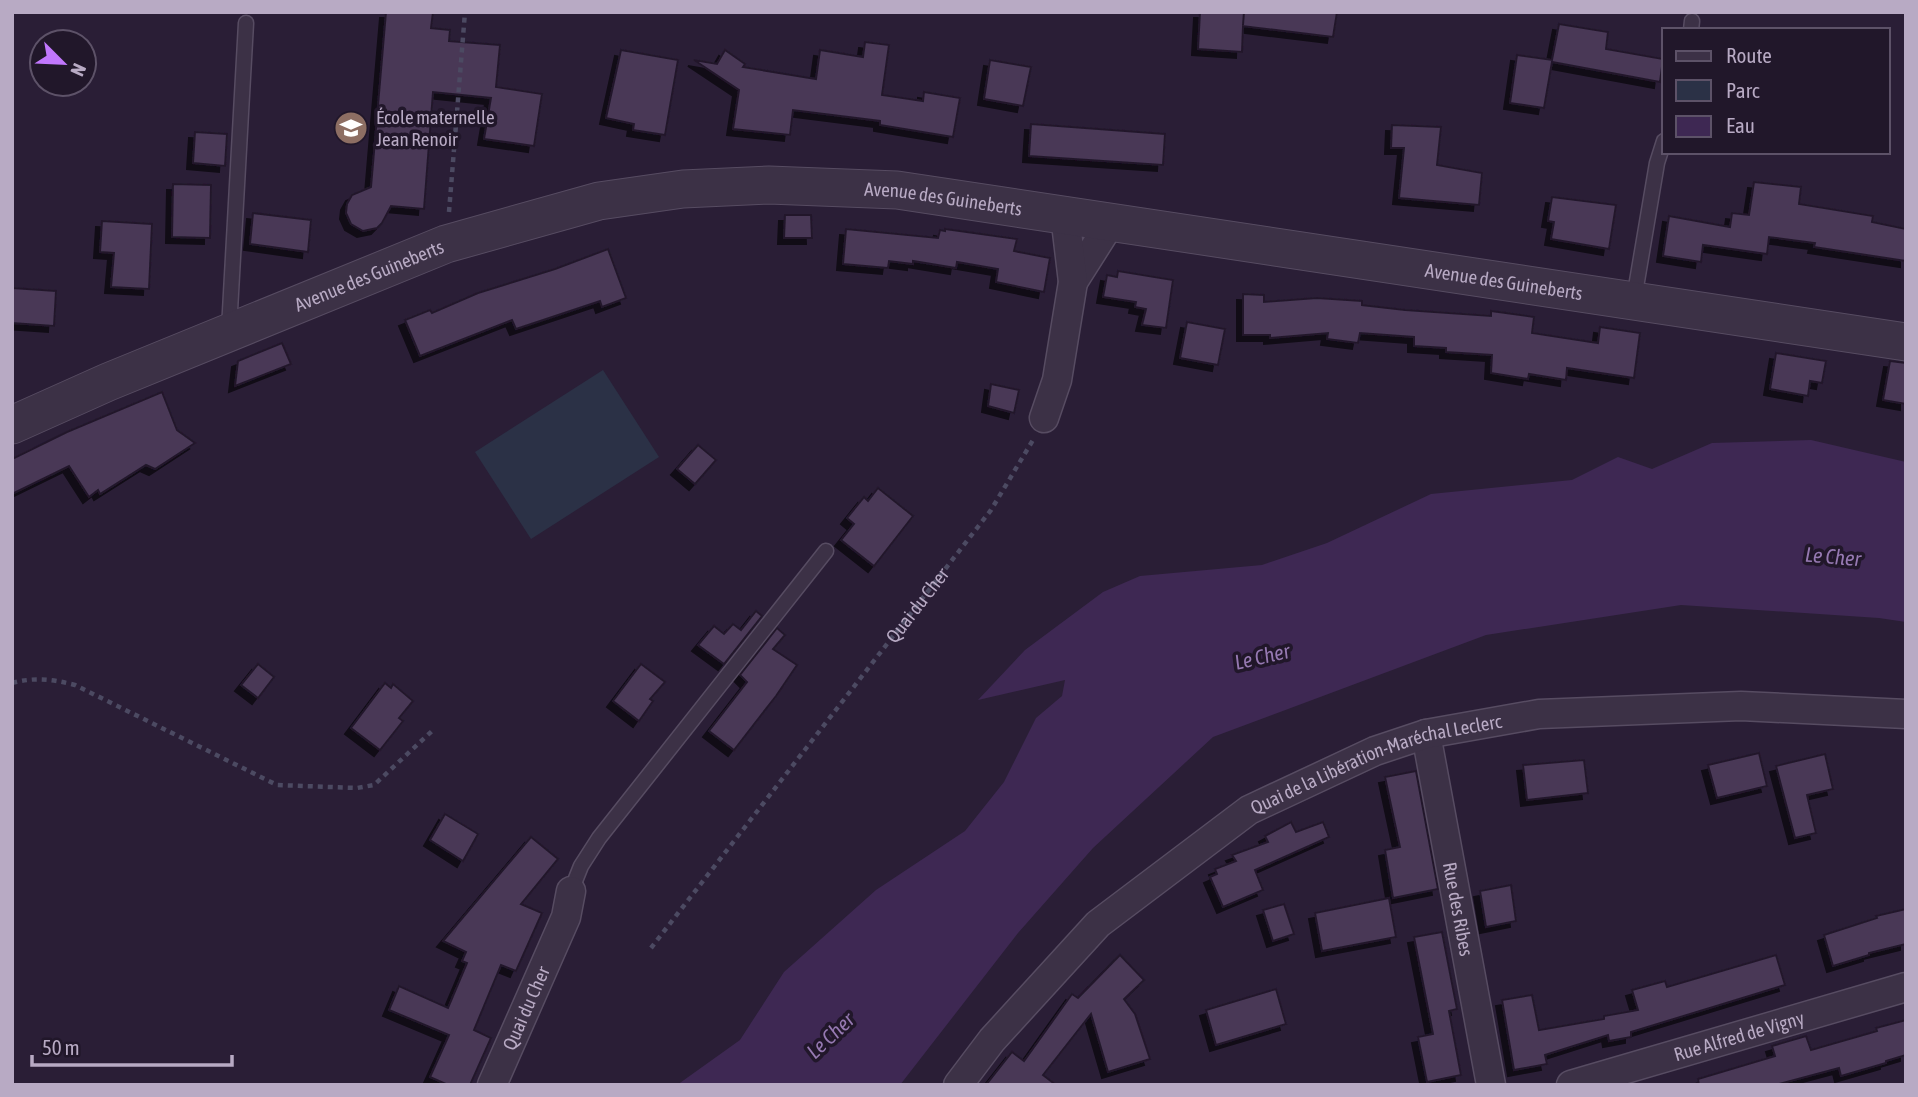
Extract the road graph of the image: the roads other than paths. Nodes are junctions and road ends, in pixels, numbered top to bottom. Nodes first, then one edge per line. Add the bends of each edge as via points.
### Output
1 (246, 23) dead end
2 (1662, 147) edge
3 (1065, 215) junction
4 (1111, 222) junction
5 (1073, 282) junction
6 (1633, 300) junction
7 (229, 332) junction
8 (1906, 342) edge
9 (1044, 418) road end
10 (12, 425) edge
11 (826, 551) dead end
12 (1906, 714) edge
13 (1426, 734) junction
14 (571, 891) joint
15 (1906, 987) edge
16 (492, 1085) edge
17 (958, 1085) edge
18 (1491, 1085) edge
19 (1571, 1085) edge

1 - 7 lane
2 - 6 lane
3 - 4 street, Avenue des Guineberts
3 - 5 street
3 - 7 street, Avenue des Guineberts via 897,190 794,186 683,189 611,199 446,244
4 - 5 street
4 - 6 street, Avenue des Guineberts
5 - 9 street via 1057,380
6 - 8 street, Avenue des Guineberts
7 - 10 street, Avenue des Guineberts
11 - 14 lane via 599,838
12 - 13 street, Quai de la Libération-Maréchal Leclerc via 1741,706 1539,714
13 - 17 street, Quai de la Libération-Maréchal Leclerc via 1375,751 1249,810 1098,924 992,1040
13 - 18 street, Rue des Ribes
14 - 16 street, Quai du Cher via 566,917
15 - 19 street, Rue Alfred de Vigny

